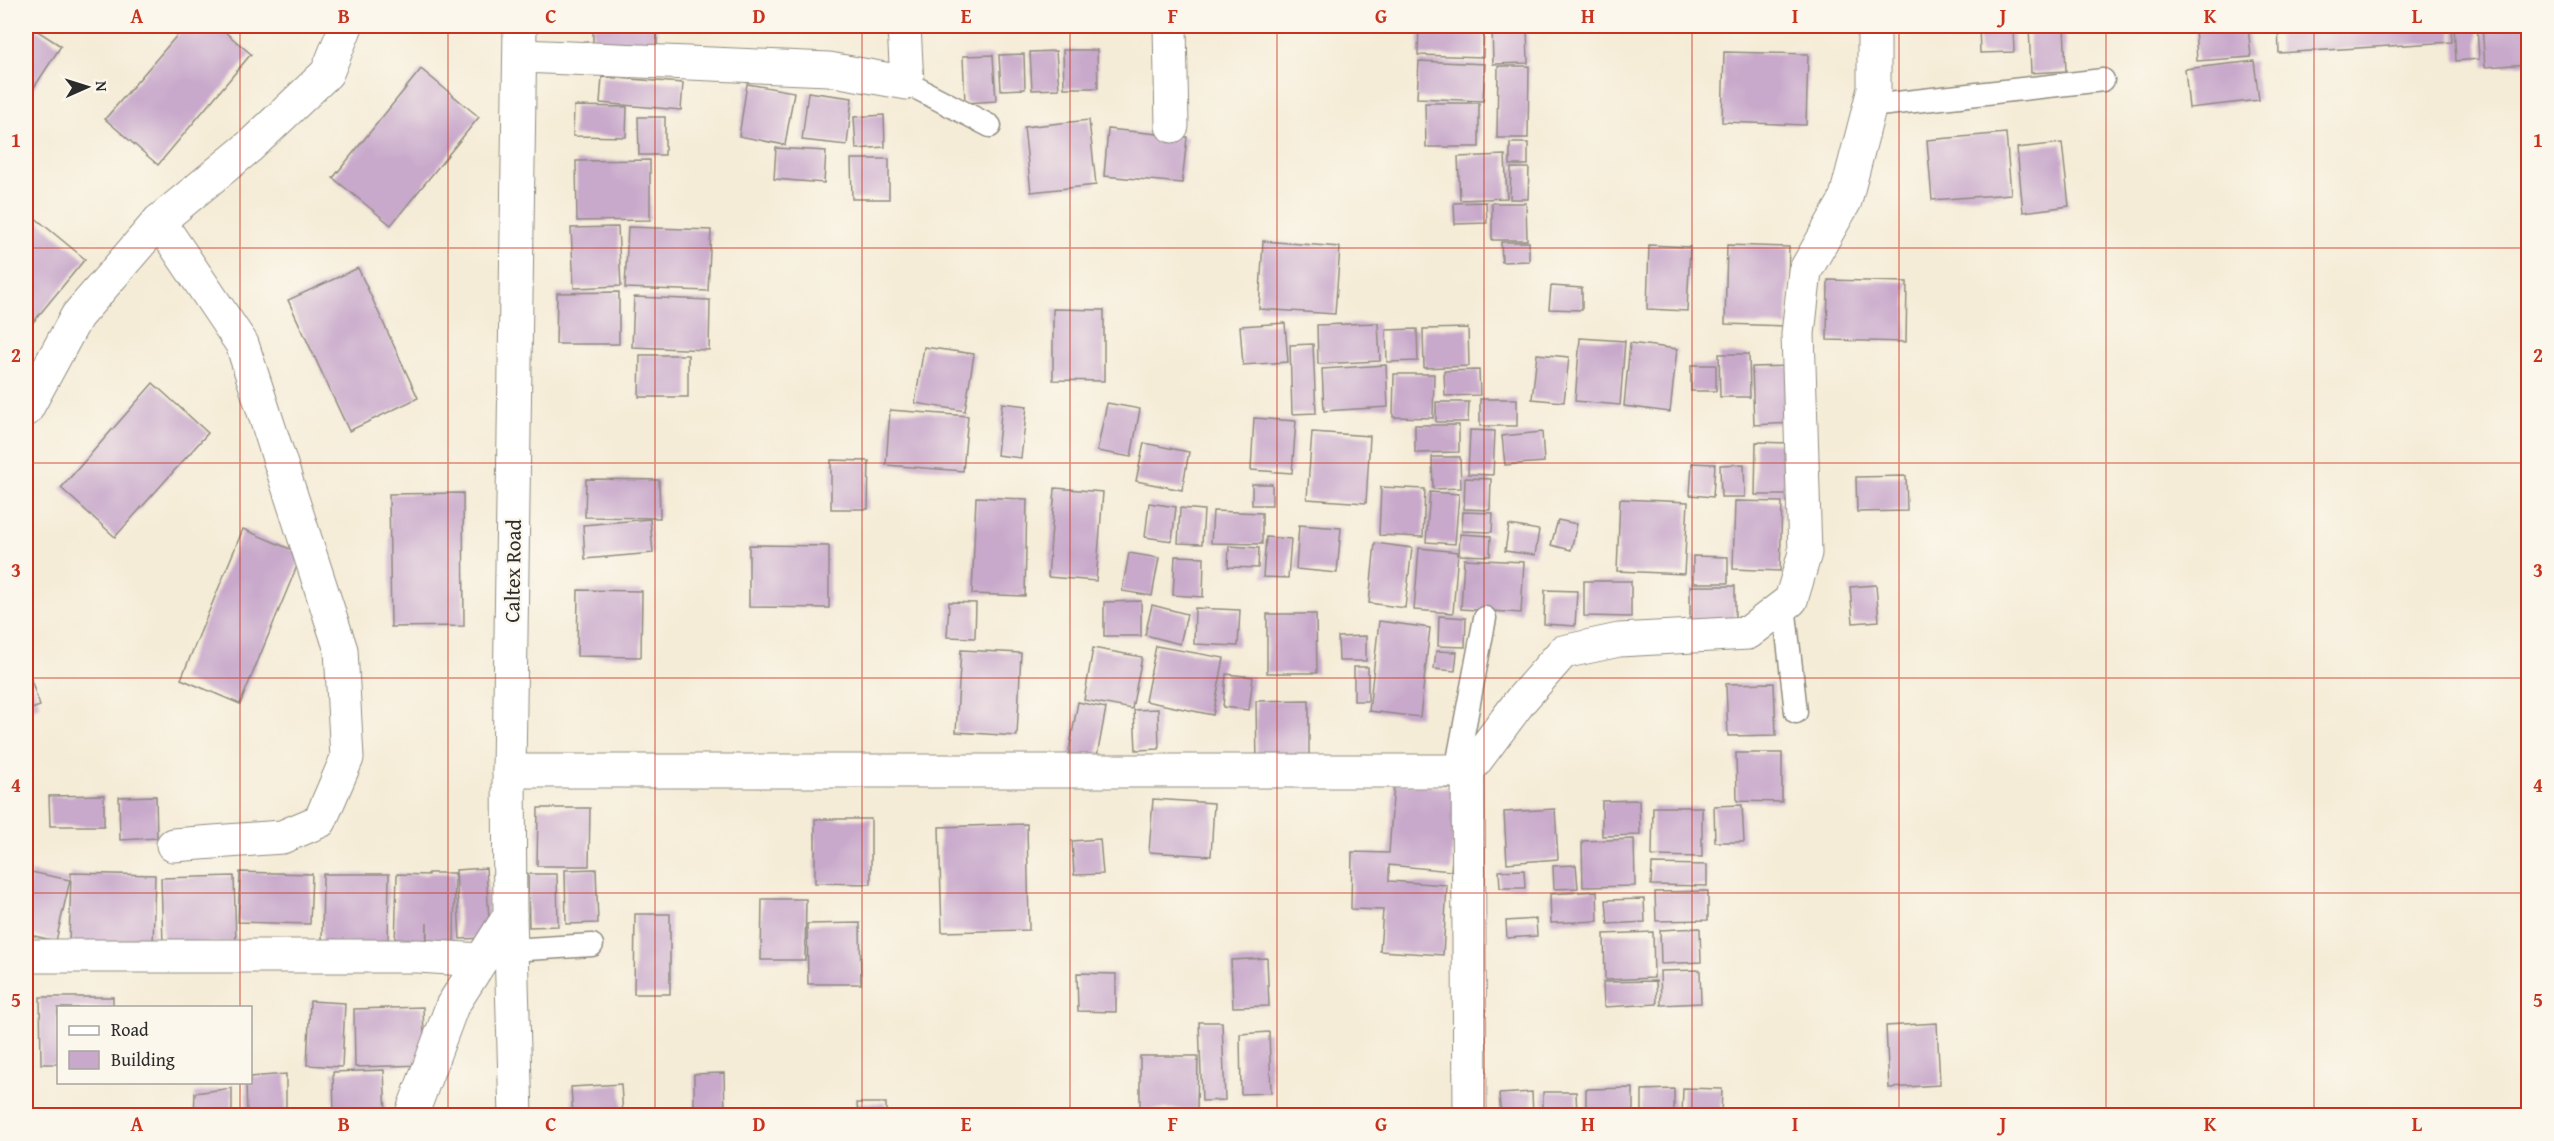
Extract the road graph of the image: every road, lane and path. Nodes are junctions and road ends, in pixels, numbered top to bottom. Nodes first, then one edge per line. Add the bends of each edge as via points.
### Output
1 (346, 26) edge
2 (904, 26) edge
3 (1170, 26) edge
4 (1875, 26) edge
5 (521, 41) edge
6 (2103, 80) dead end
7 (907, 83) junction
8 (1870, 106) junction
9 (990, 126) dead end
10 (1172, 126) dead end
11 (159, 221) junction
12 (26, 410) edge
13 (1784, 605) junction
14 (1485, 618) dead end
15 (1796, 712) dead end
16 (510, 771) junction
17 (1462, 771) junction
18 (173, 845) dead end
19 (592, 945) dead end
20 (496, 955) junction
21 (26, 956) edge
22 (411, 1116) edge
23 (516, 1116) edge
24 (1470, 1116) edge

1 - 11 street via 327,73 249,147
2 - 7 street
3 - 10 street
4 - 8 street
5 - 7 street via 829,69
5 - 16 street, Caltex Road
6 - 8 lane
7 - 9 lane
8 - 13 street via 1845,201 1805,271 1798,334 1805,553 1791,600
11 - 12 street via 77,316
11 - 18 street via 242,344 341,650 347,758 320,820 282,837
13 - 15 lane
13 - 17 street via 1748,633 1619,640 1563,652
14 - 17 lane
16 - 17 street
16 - 20 street, Caltex Road via 510,915
17 - 24 street
19 - 20 lane
20 - 21 street
20 - 22 street via 452,1005
20 - 23 street, Caltex Road

